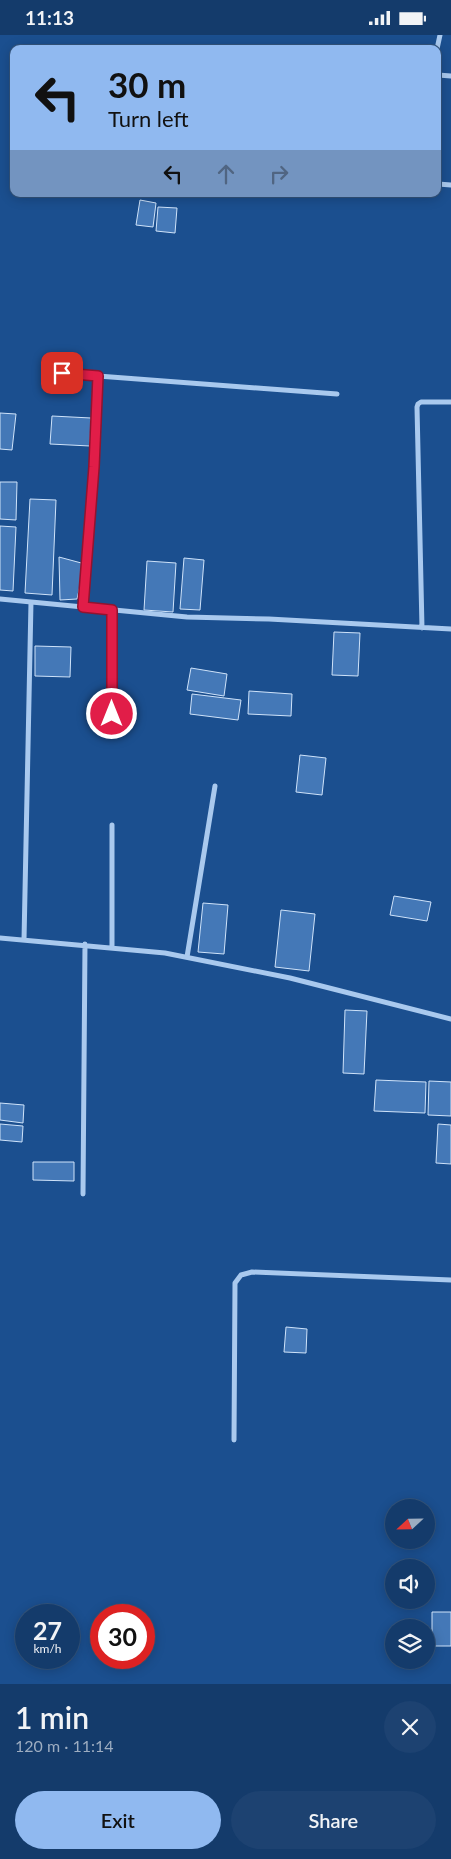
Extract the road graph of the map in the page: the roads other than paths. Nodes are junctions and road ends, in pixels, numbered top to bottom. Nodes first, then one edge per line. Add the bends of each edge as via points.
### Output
1 (44, 371) dead end
2 (98, 376) junction
3 (337, 394) dead end
4 (451, 402) edge
5 (0, 599) edge
6 (31, 602) junction
7 (83, 607) junction
8 (112, 610) junction
9 (422, 628) junction
10 (451, 629) edge
11 (112, 714) dead end
12 (215, 786) dead end
13 (112, 825) dead end
14 (0, 938) edge
15 (24, 940) junction
16 (85, 945) junction
17 (112, 947) junction
18 (187, 957) junction
19 (451, 1019) edge
20 (83, 1194) dead end
21 (451, 1280) edge
22 (234, 1440) dead end

1 - 2 street
2 - 3 street
2 - 7 street
4 - 9 street via 421,402 417,407
5 - 6 street
6 - 7 street
6 - 15 street
7 - 8 street
8 - 9 street via 187,617
8 - 11 street
9 - 10 street
12 - 18 street
13 - 17 street
14 - 15 street
15 - 16 street
16 - 17 street
16 - 20 street
17 - 18 street
18 - 19 street via 290,978
21 - 22 street via 252,1272 241,1275 235,1283

